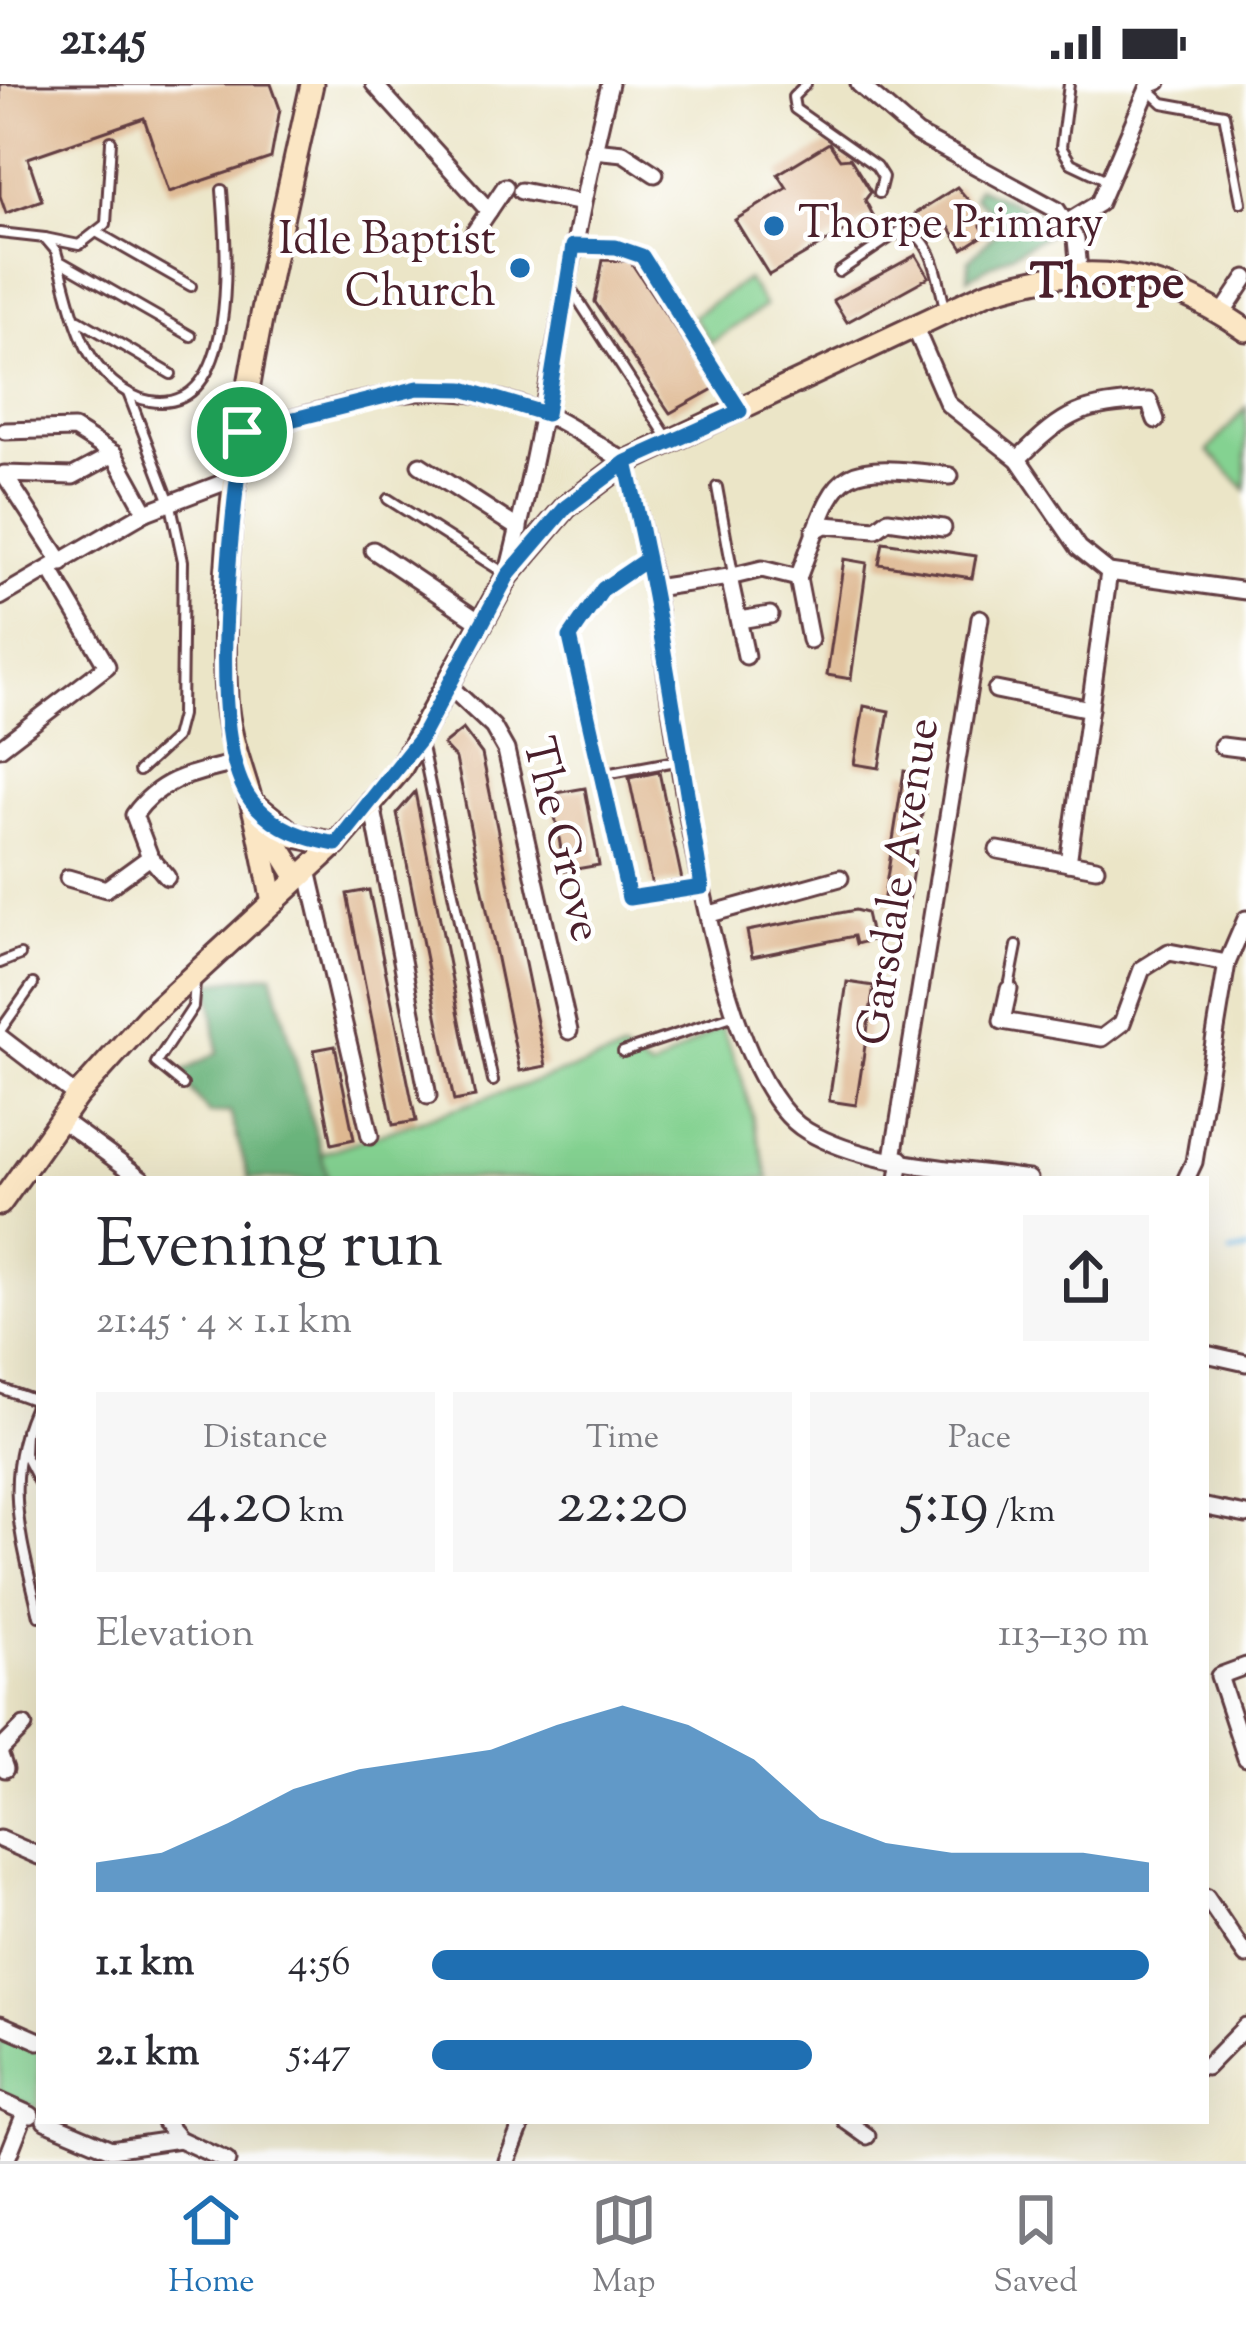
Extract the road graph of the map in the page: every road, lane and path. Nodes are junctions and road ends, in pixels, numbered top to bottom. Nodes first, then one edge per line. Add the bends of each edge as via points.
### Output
1 (312, 84) edge
2 (374, 84) edge
3 (610, 84) edge
4 (806, 84) edge
5 (860, 84) edge
6 (1069, 84) edge
7 (1153, 86) edge
8 (111, 141) dead end
9 (593, 150) junction
10 (655, 174) dead end
11 (1110, 182) junction
12 (222, 190) dead end
13 (879, 194) dead end
14 (1241, 202) dead end
15 (582, 203) junction
16 (489, 211) junction
17 (1068, 222) junction
18 (0, 233) edge
19 (98, 233) junction
20 (472, 236) dead end
21 (45, 238) junction
22 (573, 246) junction
23 (58, 260) junction
24 (1078, 270) junction
25 (839, 272) dead end
26 (1246, 278) edge
27 (568, 285) junction
28 (191, 286) dead end
29 (946, 313) junction
30 (1222, 314) junction
31 (77, 320) junction
32 (915, 328) junction
33 (1246, 330) edge
34 (191, 336) dead end
35 (171, 374) dead end
36 (128, 393) junction
37 (740, 411) junction
38 (546, 414) junction
39 (1156, 420) dead end
40 (5, 431) dead end
41 (242, 432) junction
42 (670, 442) junction
43 (114, 454) junction
44 (1018, 459) junction
45 (626, 462) junction
46 (420, 465) dead end
47 (950, 476) dead end
48 (238, 477) junction
49 (717, 487) dead end
50 (388, 499) dead end
51 (171, 505) junction
52 (146, 512) junction
53 (943, 528) dead end
54 (519, 529) junction
55 (814, 531) junction
56 (373, 550) dead end
57 (647, 559) junction
58 (56, 566) junction
59 (1109, 572) junction
60 (508, 575) junction
61 (731, 576) junction
62 (798, 578) junction
63 (654, 588) junction
64 (1246, 591) edge
65 (0, 597) edge
66 (770, 615) dead end
67 (980, 618) dead end
68 (739, 620) junction
69 (483, 624) junction
70 (810, 640) dead end
71 (746, 656) dead end
72 (448, 685) junction
73 (996, 691) dead end
74 (1090, 709) junction
75 (420, 739) junction
76 (1222, 746) dead end
77 (0, 748) edge
78 (1246, 748) edge
79 (681, 760) junction
80 (236, 763) junction
81 (140, 771) dead end
82 (600, 775) junction
83 (252, 802) junction
84 (372, 804) junction
85 (336, 844) junction
86 (998, 850) dead end
87 (150, 856) junction
88 (1068, 863) junction
89 (1096, 868) dead end
90 (303, 874) junction
91 (68, 878) dead end
92 (167, 878) dead end
93 (840, 878) dead end
94 (702, 887) junction
95 (273, 902) junction
96 (710, 914) junction
97 (1246, 919) edge
98 (1017, 946) dead end
99 (20, 955) dead end
100 (0, 963) edge
101 (1227, 963) junction
102 (196, 969) junction
103 (32, 984) dead end
104 (1009, 989) joint
105 (735, 1015) junction
106 (569, 1031) dead end
107 (0, 1034) edge
108 (623, 1052) dead end
109 (493, 1081) dead end
110 (183, 1085) dead end
111 (77, 1096) junction
112 (428, 1096) dead end
113 (60, 1119) junction
114 (370, 1136) dead end
115 (897, 1159) junction
116 (138, 1176) edge
117 (898, 1176) edge
118 (1007, 1176) edge
119 (1187, 1176) edge
120 (0, 1204) edge
121 (1209, 1355) edge
122 (1246, 1363) edge
123 (0, 1388) edge
124 (36, 1398) edge
125 (36, 1403) edge
126 (25, 1423) junction
127 (36, 1478) edge
128 (1209, 1508) edge
129 (1246, 1515) edge
130 (36, 1603) edge
131 (1246, 1666) edge
132 (24, 1726) dead end
133 (2, 1758) edge
134 (1246, 1758) edge
135 (0, 1839) edge
136 (36, 1855) edge
137 (1209, 1901) edge
138 (1246, 1956) edge
139 (0, 2024) edge
140 (1246, 2026) edge
141 (36, 2040) edge
142 (1209, 2064) edge
143 (0, 2101) edge
144 (36, 2117) edge
145 (52, 2124) edge
146 (166, 2124) edge
147 (522, 2124) edge
148 (850, 2124) edge
149 (867, 2136) dead end
150 (179, 2139) junction
151 (514, 2158) edge
152 (6, 2161) edge
153 (227, 2161) edge

1 - 41 street
2 - 16 street
3 - 9 street
4 - 13 lane via 793,98 795,109 876,166
5 - 17 street via 916,134
6 - 11 lane via 1060,147 1071,163
7 - 11 street
7 - 14 lane via 1163,103 1224,114
8 - 19 lane via 110,210
9 - 10 street via 623,153
9 - 15 street
11 - 17 street via 1099,203
12 - 36 lane via 229,272 208,371 172,400
15 - 16 street via 513,189
15 - 22 street
16 - 20 street
17 - 24 street
18 - 21 lane
19 - 21 lane via 79,245
19 - 28 lane
21 - 23 lane
22 - 27 street
22 - 37 lane via 642,256
23 - 31 lane
23 - 34 lane
24 - 29 street via 1009,286
24 - 30 street via 1135,276
25 - 29 lane via 904,228 932,256
26 - 30 street
27 - 38 street
27 - 42 lane
29 - 32 street
30 - 33 street
31 - 35 lane
31 - 36 lane via 88,350
32 - 37 street
32 - 44 street via 948,404
36 - 51 lane
37 - 42 street
38 - 41 street via 463,389 418,388
38 - 45 street
38 - 54 street
39 - 44 street via 1155,394 1093,404 1070,412
40 - 43 street via 74,429
41 - 48 street
42 - 45 street
43 - 52 street
43 - 58 street via 73,476 4,474
44 - 59 street via 1079,548
45 - 57 street
45 - 60 street via 566,507
46 - 54 street
47 - 55 street via 857,471 838,482
48 - 51 street
48 - 80 street via 226,608
49 - 61 lane
50 - 60 lane
51 - 52 street
51 - 81 lane via 183,561 181,715 175,738
52 - 58 street
53 - 55 street via 888,520 876,529
54 - 60 street
55 - 62 street
56 - 69 street
57 - 63 street
57 - 82 lane via 603,589 570,637
58 - 65 street
58 - 77 street via 107,666
59 - 64 street
59 - 74 street
60 - 69 street
61 - 62 street via 762,569
61 - 63 street
61 - 68 street
62 - 70 street
63 - 79 street
66 - 68 street
67 - 115 street, Garsdale Avenue
68 - 71 street
69 - 72 street
72 - 75 street
72 - 106 street, The Grove via 506,750
73 - 74 street
74 - 88 street
75 - 84 street
75 - 109 lane
76 - 78 street
79 - 82 lane
79 - 94 street
80 - 83 street
80 - 87 street via 179,776 148,794 134,814
82 - 94 lane via 629,898
83 - 85 street via 295,836
83 - 90 street
83 - 95 street
84 - 85 street
84 - 112 street
85 - 90 street
86 - 88 street
87 - 91 street via 106,889
87 - 92 street
88 - 89 street
90 - 95 street
90 - 114 street
93 - 96 street
94 - 96 street
95 - 102 street
96 - 105 street
97 - 101 street
98 - 104 lane
99 - 100 lane
101 - 104 street via 1169,952 1142,969 1122,1023 1102,1038 1002,1021
101 - 119 street
102 - 110 lane via 193,1007 156,1063
102 - 111 street
103 - 107 lane
105 - 108 lane
105 - 115 street via 777,1108 808,1131
107 - 111 street
111 - 113 street
113 - 116 street
113 - 120 street
115 - 117 street, Garsdale Avenue
115 - 118 street
121 - 122 street
123 - 124 lane
125 - 126 lane
126 - 127 lane via 24,1454
126 - 130 lane via 9,1482
128 - 129 street
131 - 134 street via 1220,1676
132 - 133 street
135 - 136 street
137 - 138 street
139 - 141 street
140 - 142 street
143 - 144 street
144 - 152 street
145 - 150 street via 111,2149
146 - 150 street
147 - 151 street
148 - 149 street
150 - 153 street

